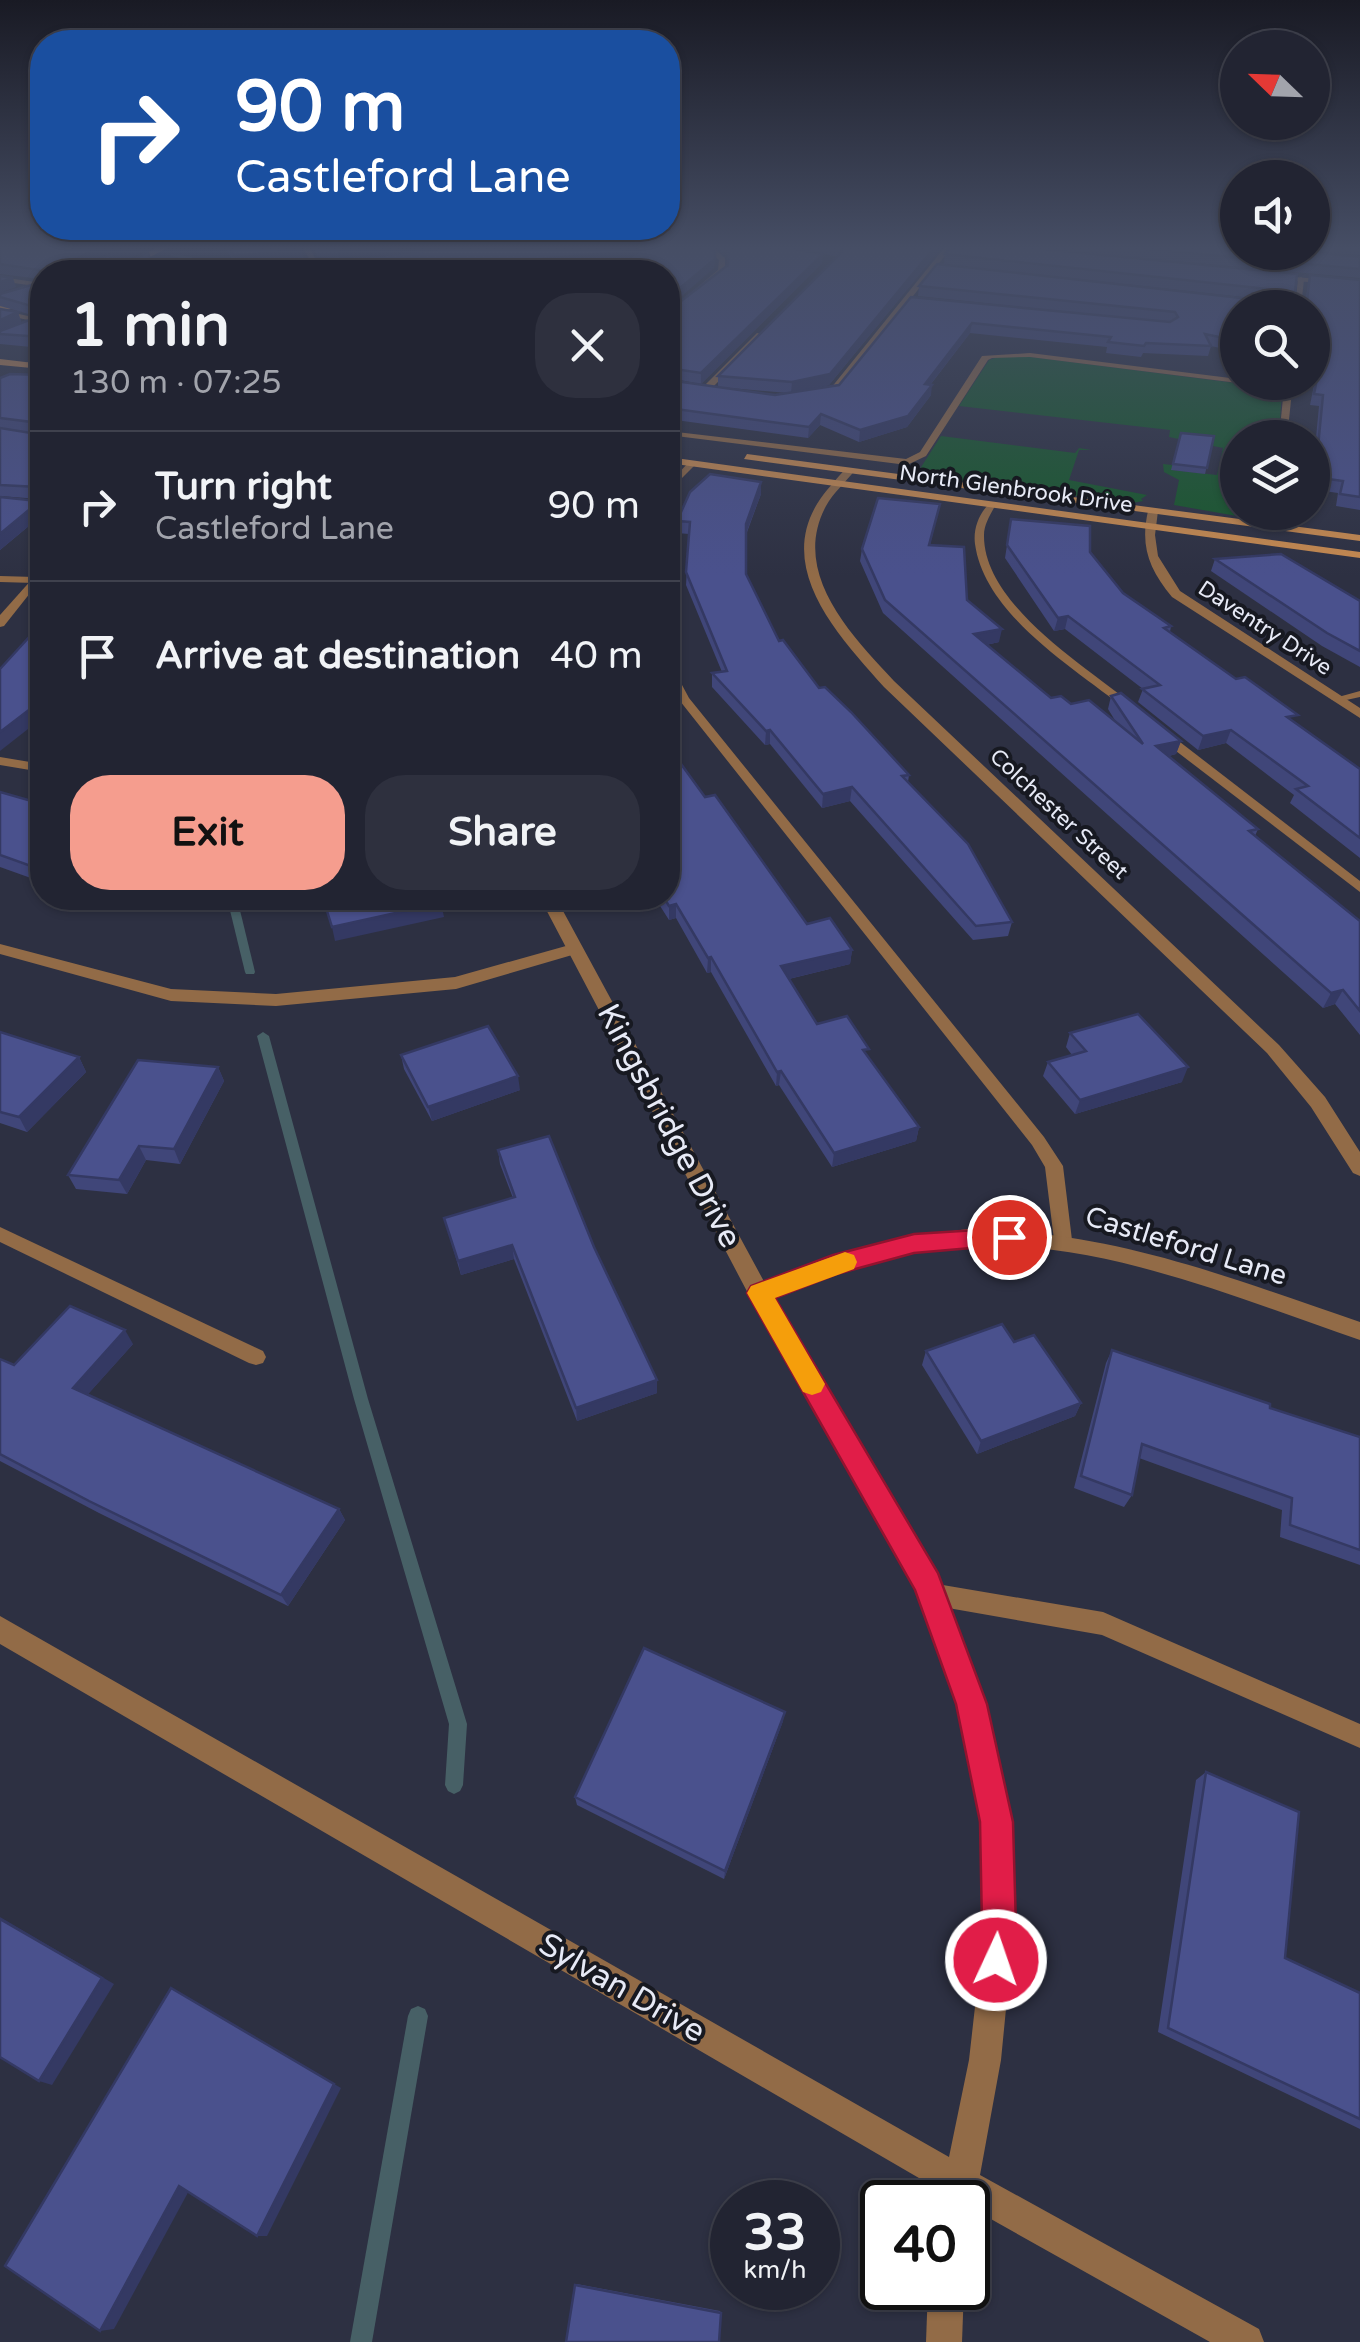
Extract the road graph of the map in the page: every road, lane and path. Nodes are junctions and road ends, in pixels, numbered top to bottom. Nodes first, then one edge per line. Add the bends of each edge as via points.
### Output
1 (738, 357) edge
2 (860, 357) edge
3 (987, 357) edge
4 (1041, 357) edge
5 (0, 362) edge
6 (30, 363) edge
7 (26, 365) junction
8 (30, 366) edge
9 (1220, 379) edge
10 (686, 387) edge
11 (706, 389) junction
12 (723, 391) edge
13 (799, 399) edge
14 (680, 434) edge
15 (680, 448) edge
16 (724, 454) dead end
17 (743, 456) dead end
18 (680, 462) edge
19 (692, 463) junction
20 (680, 476) edge
21 (844, 477) junction
22 (990, 506) junction
23 (1153, 511) junction
24 (1220, 520) edge
25 (1149, 528) junction
26 (1297, 530) edge
27 (1360, 538) edge
28 (1360, 555) edge
29 (30, 577) edge
30 (0, 579) edge
31 (30, 587) edge
32 (0, 623) edge
33 (680, 692) edge
34 (1360, 694) edge
35 (1337, 698) junction
36 (1360, 714) edge
37 (0, 761) edge
38 (30, 766) edge
39 (1360, 888) edge
40 (554, 910) edge
41 (0, 949) edge
42 (573, 950) junction
43 (1360, 1168) edge
44 (0, 1234) edge
45 (1063, 1240) junction
46 (760, 1293) junction
47 (1360, 1331) edge
48 (256, 1357) dead end
49 (931, 1594) junction
50 (0, 1630) edge
51 (1360, 1736) edge
52 (937, 2180) edge
53 (962, 2180) edge
54 (990, 2209) edge
55 (945, 2310) edge
56 (944, 2342) edge
57 (1246, 2342) edge

1 - 11 lane
2 - 13 street via 834,390
3 - 14 lane via 924,454 907,462
4 - 9 lane
5 - 7 main road
6 - 7 lane
7 - 8 main road
10 - 11 street
11 - 12 street
15 - 16 main road
17 - 21 main road, North Glenbrook Drive
18 - 19 main road, North Glenbrook Drive
19 - 20 lane
19 - 21 main road, North Glenbrook Drive
21 - 22 main road, North Glenbrook Drive
21 - 23 main road, North Glenbrook Drive
21 - 43 street, Colchester Street via 820,506 810,563 819,593 852,643 1273,1049 1318,1102
22 - 25 main road, North Glenbrook Drive
22 - 39 lane via 979,534 984,565 1029,626
23 - 24 main road, North Glenbrook Drive
23 - 25 street, Daventry Drive
25 - 28 main road, North Glenbrook Drive
25 - 35 street, Daventry Drive via 1157,572 1176,594
26 - 27 main road, North Glenbrook Drive
29 - 30 lane
31 - 32 street
33 - 45 lane via 1038,1141 1054,1166
34 - 35 lane
35 - 36 street, Daventry Drive
37 - 38 lane
40 - 42 street, Kingsbridge Drive
41 - 42 street via 171,996 276,1000 456,983
42 - 46 street, Kingsbridge Drive
44 - 48 lane
45 - 46 street, Castleford Lane via 914,1244
45 - 47 street, Castleford Lane
46 - 49 street, Kingsbridge Drive
49 - 51 lane via 1103,1624
49 - 53 street, Kingsbridge Drive via 972,1704 996,1822 997,1946 986,2060
50 - 52 street, Sylvan Drive
54 - 57 street, Sylvan Drive
55 - 56 street

